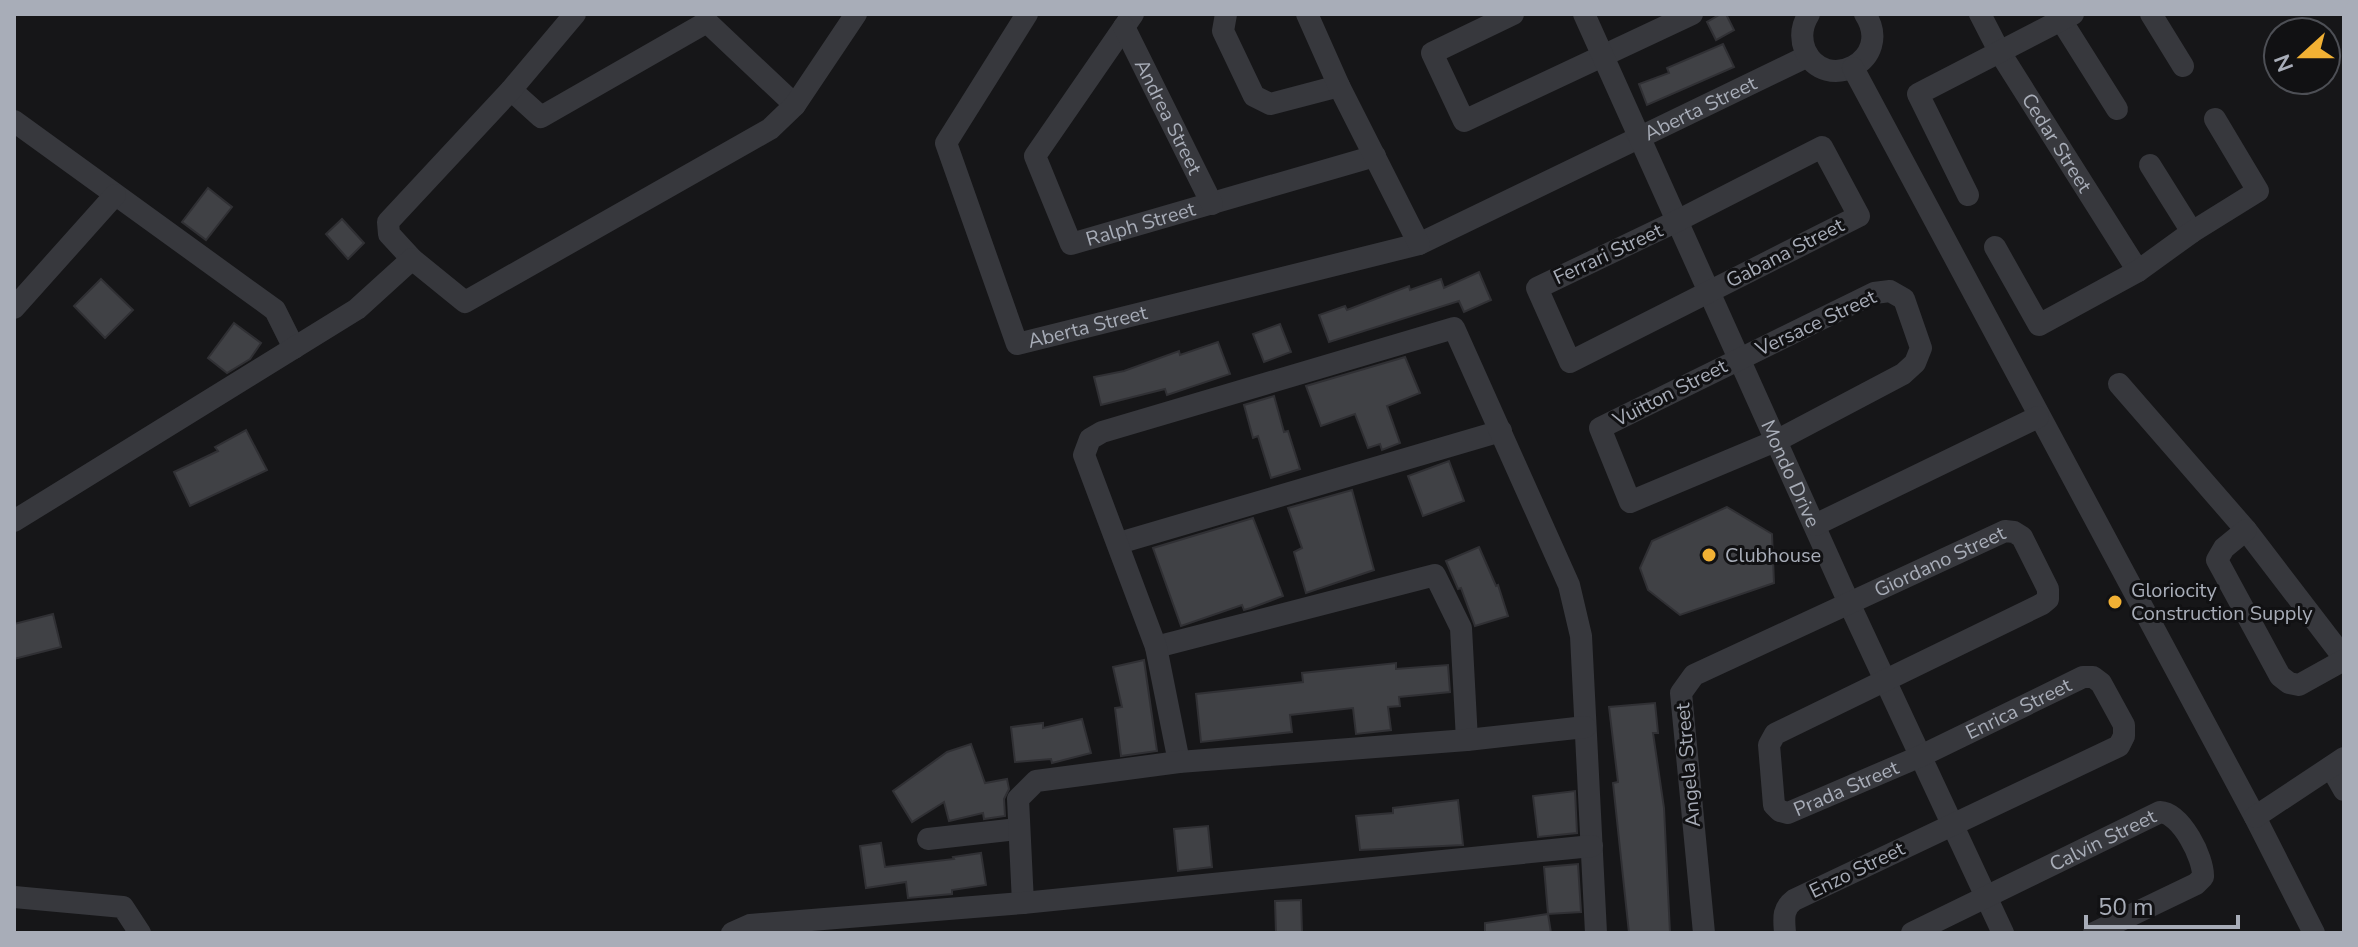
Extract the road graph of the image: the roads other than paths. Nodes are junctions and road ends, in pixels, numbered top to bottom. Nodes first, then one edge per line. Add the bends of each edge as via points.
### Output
1 (575, 14) edge
2 (856, 14) edge
3 (1027, 14) edge
4 (1226, 14) edge
5 (1307, 14) edge
6 (1513, 14) edge
7 (1584, 14) edge
8 (1692, 14) edge
9 (1809, 14) edge
10 (1980, 14) edge
11 (2151, 14) edge
12 (1874, 16) edge
13 (706, 17) edge
14 (2067, 17) edge
15 (1129, 21) edge
16 (1999, 51) junction
17 (1604, 55) junction
18 (1808, 56) junction
19 (2183, 66) dead end
20 (1853, 68) junction
21 (1339, 86) junction
22 (511, 90) junction
23 (795, 105) junction
24 (2117, 109) dead end
25 (2215, 119) dead end
26 (14, 121) edge
27 (1642, 137) junction
28 (1375, 156) junction
29 (2150, 165) dead end
30 (115, 195) junction
31 (1968, 195) dead end
32 (1212, 204) junction
33 (1677, 221) junction
34 (2192, 232) junction
35 (1419, 244) junction
36 (1995, 247) dead end
37 (412, 259) junction
38 (2138, 271) junction
39 (1710, 291) junction
40 (14, 308) edge
41 (294, 348) junction
42 (1740, 358) junction
43 (2119, 384) dead end
44 (2038, 417) junction
45 (1501, 431) junction
46 (1778, 440) junction
47 (14, 521) edge
48 (1815, 525) junction
49 (2246, 530) junction
50 (1119, 543) junction
51 (1849, 603) junction
52 (1156, 647) junction
53 (2344, 659) edge
54 (1885, 681) junction
55 (1585, 727) junction
56 (1467, 740) junction
57 (1921, 756) junction
58 (1179, 762) junction
59 (2337, 762) edge
60 (2344, 790) edge
61 (2255, 817) junction
62 (1952, 824) junction
63 (1018, 829) junction
64 (928, 839) dead end
65 (1592, 846) junction
66 (14, 897) edge
67 (1987, 898) junction
68 (1023, 903) junction
69 (140, 933) edge
70 (732, 933) edge
71 (1596, 933) edge
72 (1704, 933) edge
73 (1785, 933) edge
74 (1912, 933) edge
75 (2003, 933) edge
76 (2094, 933) edge
77 (2314, 933) edge

1 - 22 street
2 - 23 street
3 - 35 street, Aberta Street via 946,143 1017,344
4 - 21 street via 1223,31 1254,96 1262,102
5 - 21 street
6 - 17 street via 1432,53 1464,121
7 - 17 street, Mondo Drive
8 - 17 street
9 - 18 street via 1802,33
10 - 16 street, Cedar Street
11 - 19 street
12 - 20 street via 1868,53
13 - 22 street via 541,117
13 - 23 street
14 - 16 street
14 - 24 street
15 - 32 street, Andrea Street
15 - 32 street, Ralph Street via 1035,156 1071,244
16 - 31 street via 1918,94
16 - 38 street, Cedar Street
17 - 27 street, Mondo Drive
18 - 20 street via 1833,71
18 - 27 street, Aberta Street
20 - 44 street
21 - 28 street
22 - 37 street via 388,222 389,234
23 - 37 street via 770,129 465,302
25 - 34 street via 2258,191
26 - 30 street
27 - 33 street, Mondo Drive
27 - 35 street, Aberta Street
28 - 32 street, Ralph Street
28 - 35 street
29 - 34 street
30 - 40 street
30 - 41 street via 275,310
33 - 39 street, Mondo Drive
33 - 39 street, Ferrari Street via 1537,288 1570,362
33 - 39 street, Gabana Street via 1822,147 1859,216
34 - 38 street
36 - 38 street via 2039,325
37 - 41 street via 357,309
39 - 42 street, Mondo Drive
41 - 47 street
42 - 46 street, Mondo Drive
42 - 46 street, Vuitton Street via 1600,428 1630,502
42 - 46 street, Versace Street via 1874,293 1890,291 1904,299 1921,348 1915,363
43 - 49 street
44 - 48 street
44 - 61 street
45 - 50 street
45 - 50 street via 1454,328 1438,332 1090,439 1084,455
45 - 55 street via 1569,585 1581,636
46 - 48 street, Mondo Drive
48 - 51 street, Mondo Drive
49 - 53 street
49 - 53 street via 2217,560 2280,676 2299,685
50 - 52 street
51 - 54 street, Mondo Drive
51 - 54 street, Giordano Street via 2005,531 2022,537 2048,589 2042,604
51 - 72 street, Angela Street via 1694,675 1681,693
52 - 56 street via 1435,575 1461,628
52 - 58 street
54 - 57 street, Mondo Drive
54 - 57 street, Prada Street via 1775,734 1769,745 1774,805 1788,813
55 - 56 street
55 - 65 street
56 - 58 street
57 - 62 street, Mondo Drive
57 - 62 street, Enrica Street via 2083,677 2101,683 2124,725 2119,746
58 - 63 street via 1036,781 1018,799
59 - 60 street
59 - 61 street
61 - 77 street
62 - 67 street, Mondo Drive
62 - 73 street, Enzo Street via 1794,900 1784,913
63 - 64 street
63 - 68 street
65 - 68 street
65 - 71 street
66 - 69 street via 123,907
67 - 74 street
67 - 75 street, Mondo Drive
67 - 76 street, Calvin Street via 2169,812 2179,820 2204,866 2203,877
68 - 70 street via 750,925

